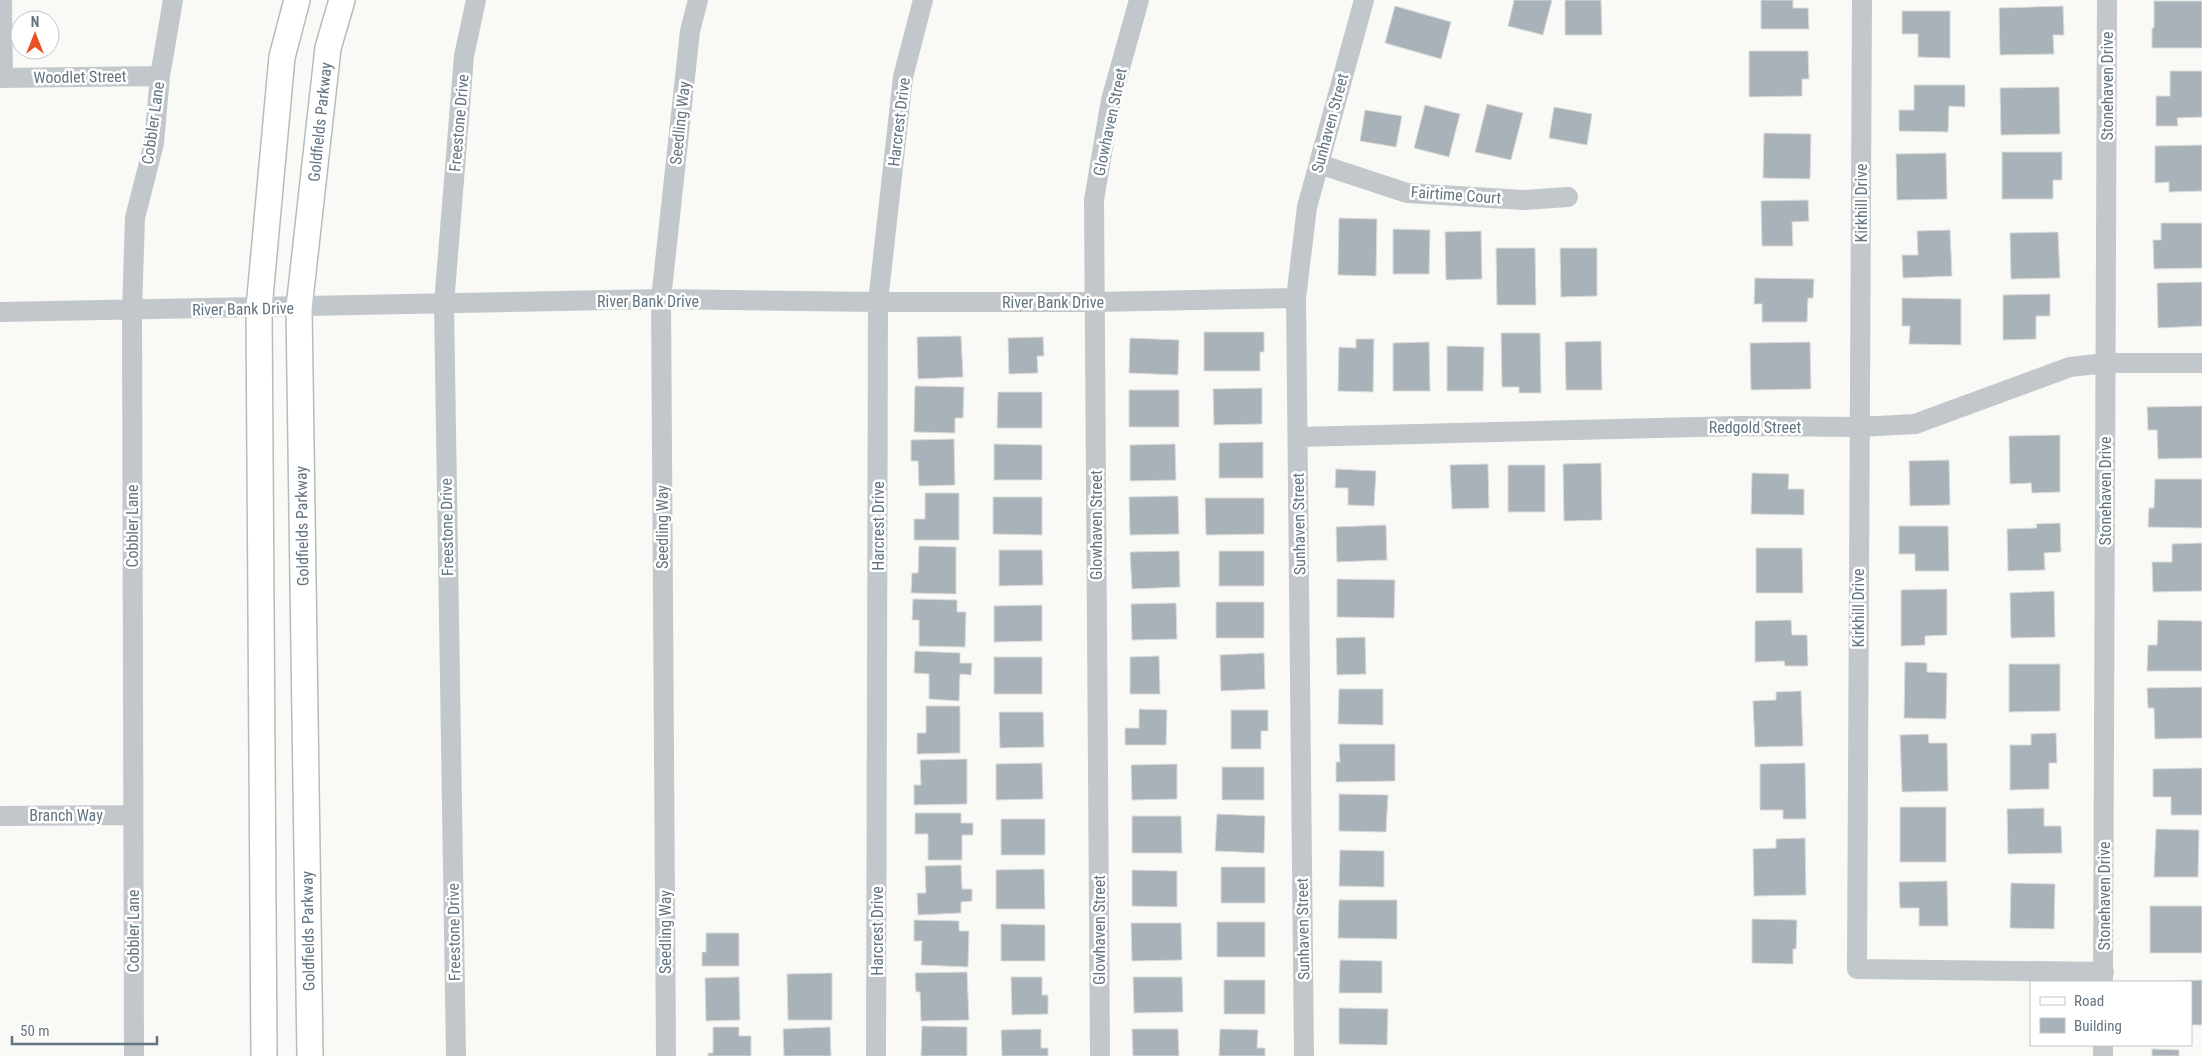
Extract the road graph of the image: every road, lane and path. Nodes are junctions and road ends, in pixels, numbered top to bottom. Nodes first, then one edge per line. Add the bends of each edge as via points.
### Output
1 (2, 0) edge
2 (173, 0) edge
3 (296, 0) edge
4 (342, 0) edge
5 (476, 0) edge
6 (698, 0) edge
7 (923, 0) edge
8 (1139, 0) edge
9 (1364, 0) edge
10 (1862, 0) edge
11 (2107, 0) edge
12 (160, 76) junction
13 (2, 78) edge
14 (1319, 164) junction
15 (1568, 197) dead end
16 (1296, 298) junction
17 (661, 300) junction
18 (878, 302) junction
19 (1094, 302) junction
20 (444, 304) junction
21 (259, 308) junction
22 (299, 308) junction
23 (132, 311) junction
24 (0, 312) edge
25 (2202, 363) edge
26 (2106, 364) junction
27 (1859, 426) junction
28 (1298, 436) junction
29 (132, 815) junction
30 (0, 816) edge
31 (2104, 977) edge
32 (134, 1056) edge
33 (264, 1056) edge
34 (310, 1056) edge
35 (456, 1056) edge
36 (666, 1056) edge
37 (876, 1056) edge
38 (1100, 1056) edge
39 (1304, 1056) edge

1 - 13 street
2 - 12 street, Cobbler Lane
3 - 21 main road via 282,57
4 - 22 main road, Goldfields Parkway via 328,48
5 - 20 street, Freestone Drive via 464,56
6 - 17 street, Seedling Way via 690,31
7 - 18 street, Harcrest Drive via 904,77
8 - 19 street, Glowhaven Street via 1112,100 1094,200
9 - 14 street, Sunhaven Street
10 - 27 street, Kirkhill Drive
11 - 26 street, Stonehaven Drive
12 - 13 street, Woodlet Street
12 - 23 street, Cobbler Lane via 154,143 135,218
14 - 15 street, Fairtime Court via 1407,193 1524,200
14 - 16 street, Sunhaven Street via 1307,207
16 - 19 street, River Bank Drive
16 - 28 street, Sunhaven Street
17 - 18 street, River Bank Drive
17 - 20 street, River Bank Drive
17 - 36 street, Seedling Way
18 - 19 street, River Bank Drive
18 - 37 street, Harcrest Drive
19 - 38 street, Glowhaven Street
20 - 22 street, River Bank Drive
20 - 35 street, Freestone Drive
21 - 22 street, River Bank Drive
21 - 23 street, River Bank Drive
21 - 33 main road
22 - 34 main road, Goldfields Parkway
23 - 24 street, River Bank Drive
23 - 29 street, Cobbler Lane
25 - 26 street, Redgold Street
26 - 27 street, Redgold Street via 2070,367 1915,424
26 - 31 street, Stonehaven Drive
27 - 28 street, Redgold Street
27 - 31 street, Kirkhill Drive via 1857,969
28 - 39 street, Sunhaven Street
29 - 30 street, Branch Way
29 - 32 street, Cobbler Lane

